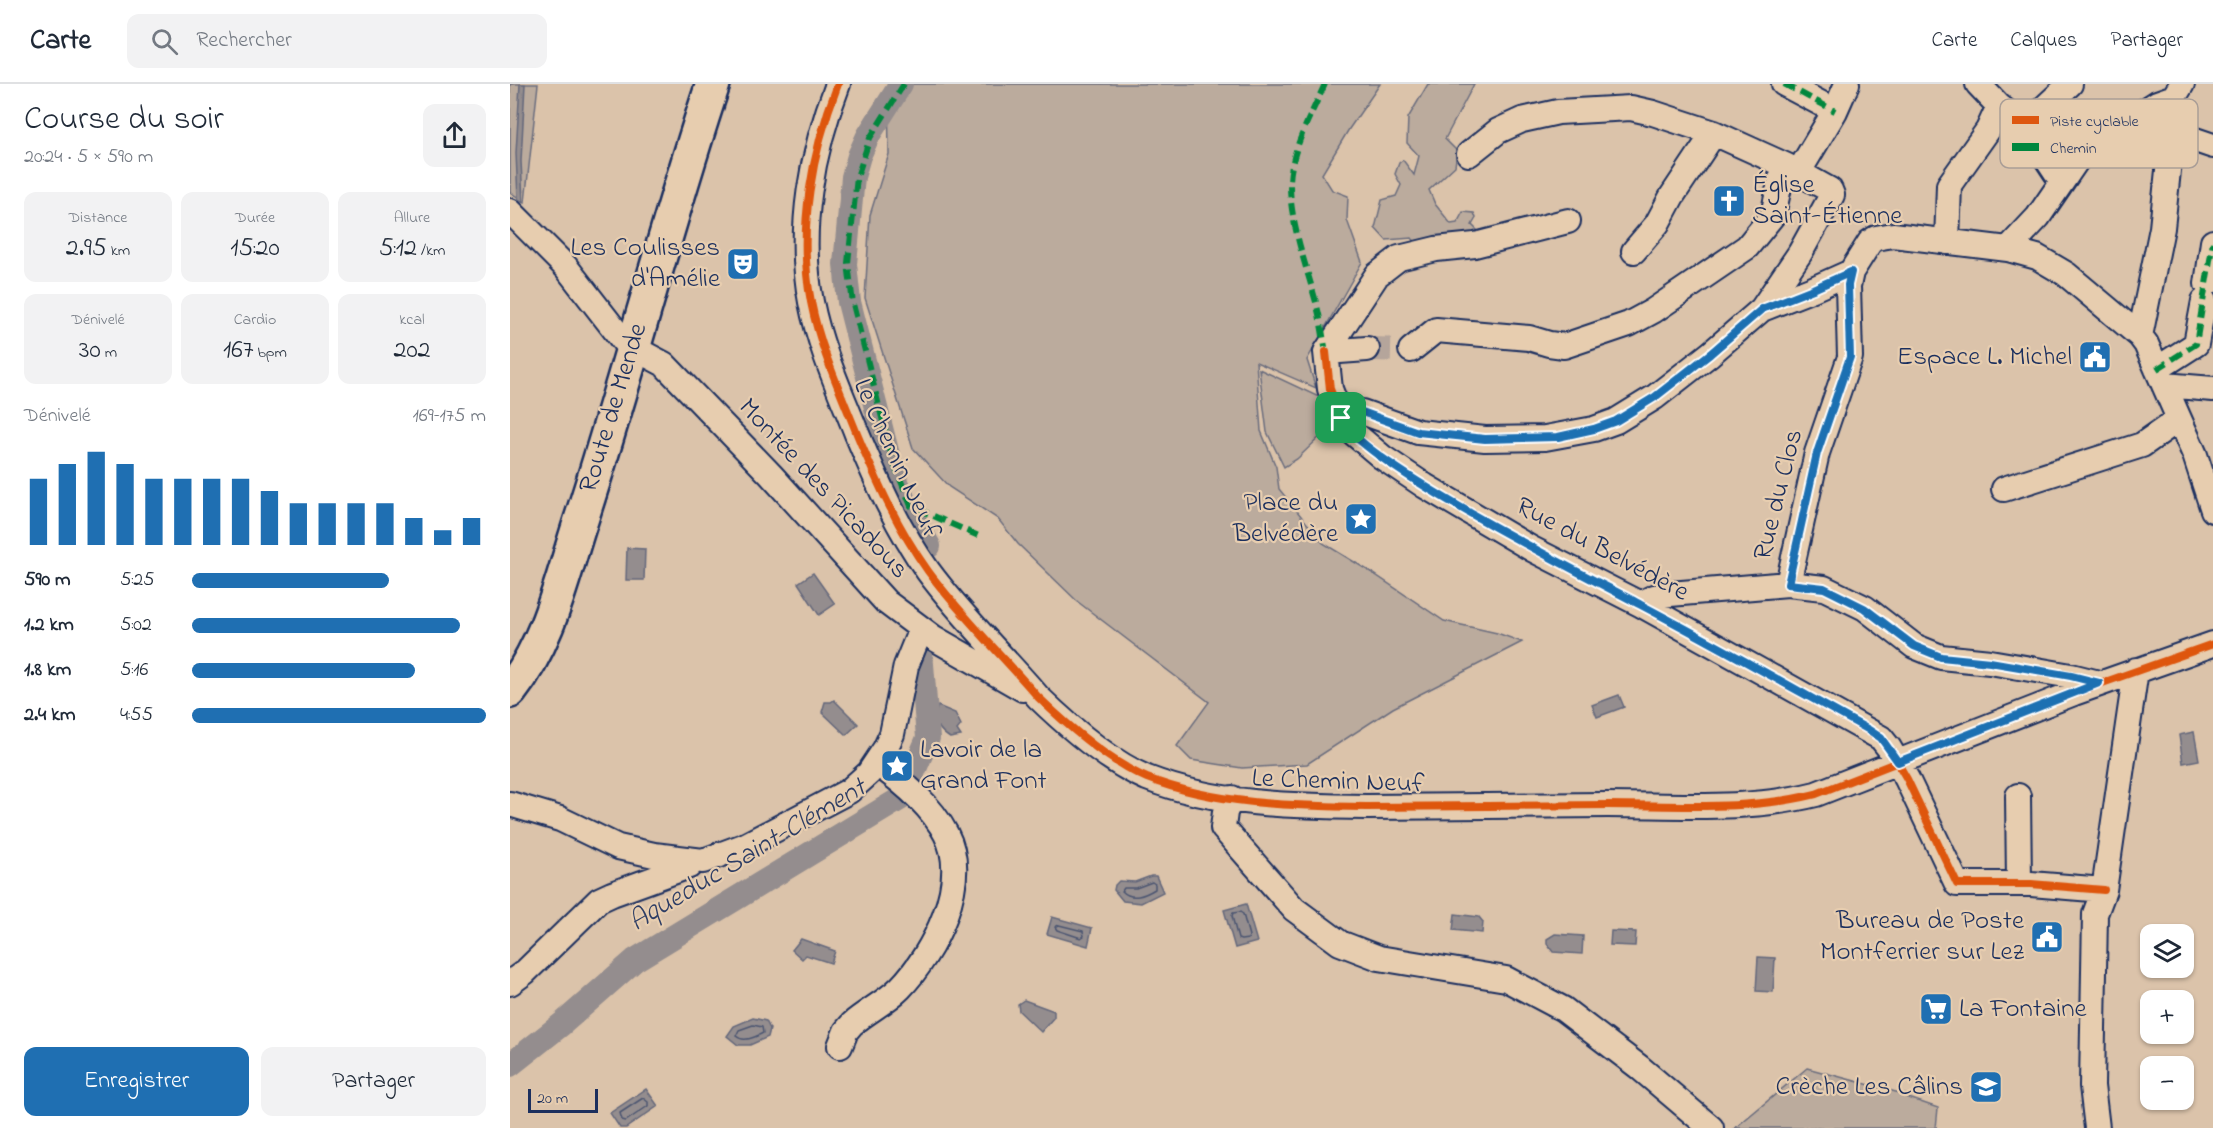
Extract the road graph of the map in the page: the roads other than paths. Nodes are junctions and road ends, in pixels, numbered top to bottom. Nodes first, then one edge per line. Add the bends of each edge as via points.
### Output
1 (713, 84) edge
2 (838, 84) edge
3 (1784, 84) edge
4 (1847, 84) edge
5 (1978, 84) edge
6 (2070, 84) edge
7 (2054, 99) edge
8 (1999, 106) joint
9 (1835, 111) junction
10 (1714, 133) junction
11 (2198, 141) edge
12 (2213, 146) edge
13 (1469, 153) dead end
14 (2053, 168) edge
15 (2071, 168) edge
16 (2168, 168) edge
17 (1792, 169) junction
18 (2063, 179) junction
19 (510, 211) edge
20 (1568, 221) dead end
21 (1947, 242) junction
22 (2213, 242) edge
23 (2008, 249) junction
24 (1634, 251) dead end
25 (1851, 272) junction
26 (1762, 309) junction
27 (2140, 336) junction
28 (1367, 349) tunnel mouth
29 (1411, 350) tunnel mouth
30 (632, 352) junction
31 (1326, 352) junction
32 (2161, 377) junction
33 (2213, 389) edge
34 (1341, 418) junction
35 (2179, 419) junction
36 (2204, 453) edge
37 (2004, 489) dead end
38 (2213, 510) edge
39 (1788, 584) junction
40 (1640, 604) junction
41 (921, 629) junction
42 (2213, 644) edge
43 (2136, 670) junction
44 (2099, 683) junction
45 (510, 691) edge
46 (1038, 697) junction
47 (1898, 762) junction
48 (876, 763) junction
49 (2018, 796) dead end
50 (1232, 798) junction
51 (510, 804) edge
52 (696, 859) junction
53 (2019, 883) junction
54 (2104, 890) junction
55 (510, 983) edge
56 (840, 1046) dead end
57 (1711, 1128) edge
58 (2097, 1128) edge

1 - 30 street, Route de Mende
2 - 46 street, Le Chemin Neuf via 814,165 806,239 807,279 822,343 866,455 908,540 941,587
3 - 9 street
4 - 9 street
5 - 8 street
6 - 7 street
8 - 21 street via 1988,130 1949,185
9 - 17 street
10 - 13 street via 1631,108 1558,112 1510,124
10 - 17 street
10 - 24 street via 1657,224
11 - 12 street
14 - 18 street
15 - 18 street
16 - 27 street via 2162,228
17 - 26 street via 1830,190 1832,195 1800,253
17 - 29 street via 1781,178 1773,215 1747,247 1629,324 1564,346 1529,338 1436,330
18 - 23 street via 2038,217
19 - 30 street via 566,267
20 - 31 street via 1475,245 1399,258 1377,275
21 - 23 street
21 - 25 street via 1893,235 1876,238
22 - 32 street via 2196,344
23 - 27 street via 2052,264
25 - 26 street
25 - 39 street, Rue du Clos via 1850,357 1817,453
26 - 34 street via 1655,397 1616,421 1594,429 1558,437 1485,439 1418,432 1362,412
27 - 32 street
28 - 31 street
30 - 41 street, Montée des Picadous via 664,364 875,590
30 - 45 street, Route de Mende via 554,606 535,651
31 - 34 street, Rue du Belvédère via 1330,390
32 - 33 street
32 - 35 street
34 - 40 street, Rue du Belvédère via 1363,442 1425,486 1532,549
35 - 36 street
35 - 37 street via 2142,445
36 - 38 street
39 - 40 street via 1670,594
39 - 44 street, Rue du Clos via 1824,588 1864,608 1914,646 1941,657
40 - 47 street, Rue du Belvédère via 1869,730 1881,738
41 - 46 street, Montée des Picadous
41 - 48 street via 906,666 892,734
42 - 43 street, Le Chemin Neuf
43 - 44 street, Le Chemin Neuf
43 - 54 street
44 - 47 street, Le Chemin Neuf
46 - 50 street, Le Chemin Neuf via 1109,756 1146,777 1186,790
47 - 50 street, Le Chemin Neuf via 1816,794 1754,805 1300,807
47 - 53 street, Rue du Belvédère via 1957,884
48 - 52 street via 849,791 770,834 720,854 704,850
48 - 56 street via 901,781 946,833 953,876 943,922 920,963 900,988 852,1024
49 - 53 street
50 - 57 street via 1223,828 1294,909 1340,943 1379,958 1506,979 1563,1009
51 - 52 street via 560,819 628,850
52 - 55 street via 689,866 599,900
53 - 54 street
54 - 58 street via 2095,914 2092,1086

